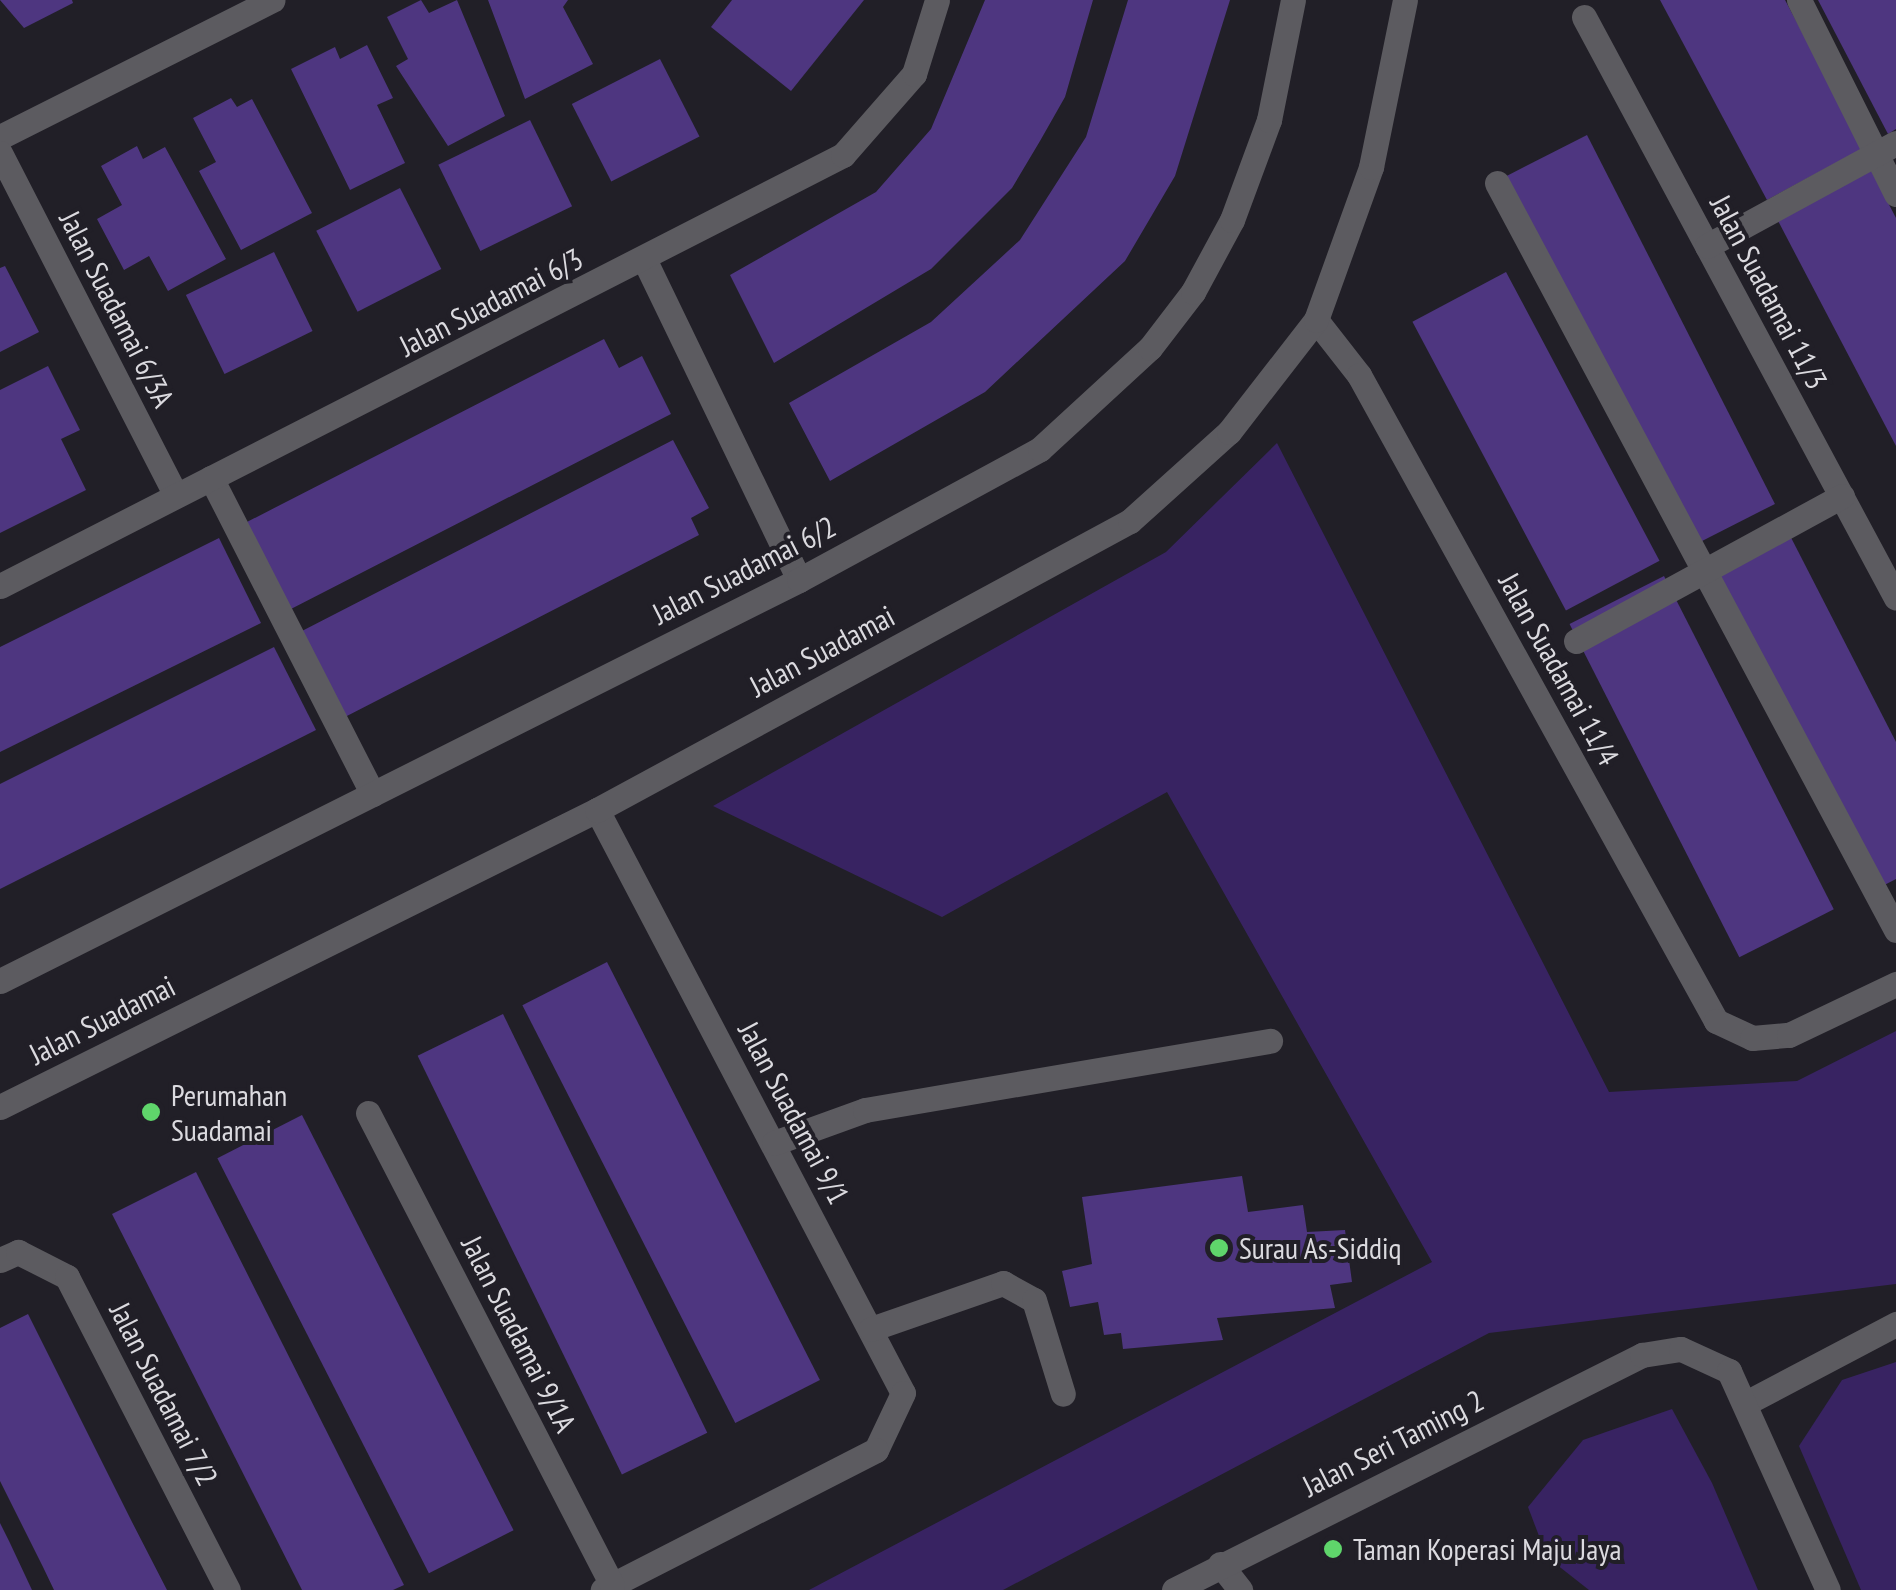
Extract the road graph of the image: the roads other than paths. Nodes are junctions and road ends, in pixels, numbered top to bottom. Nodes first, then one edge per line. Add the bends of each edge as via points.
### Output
1 (272, 0) edge
2 (936, 0) edge
3 (1293, 0) edge
4 (1405, 0) edge
5 (1799, 0) edge
6 (1584, 17) dead end
7 (0, 137) edge
8 (1886, 148) edge
9 (0, 153) edge
10 (1497, 184) dead end
11 (1896, 194) edge
12 (1708, 246) junction
13 (645, 261) junction
14 (1316, 320) junction
15 (211, 478) junction
16 (176, 495) junction
17 (1842, 496) junction
18 (1887, 558) edge
19 (1709, 568) junction
20 (798, 580) junction
21 (0, 586) edge
22 (1896, 598) edge
23 (1576, 642) dead end
24 (373, 794) junction
25 (597, 810) junction
26 (1896, 930) edge
27 (0, 981) edge
28 (1896, 984) edge
29 (1270, 1041) dead end
30 (0, 1107) edge
31 (368, 1113) dead end
32 (774, 1143) junction
33 (9, 1256) edge
34 (1896, 1324) edge
35 (871, 1329) junction
36 (1063, 1394) dead end
37 (1746, 1403) junction
38 (1220, 1564) junction
39 (607, 1588) edge
40 (228, 1590) edge
41 (1174, 1590) edge
42 (1240, 1590) edge
43 (1828, 1590) edge

1 - 7 street
2 - 13 street, Jalan Suadamai 6/3 via 914,74 844,156
3 - 20 street, Jalan Suadamai 6/2 via 1268,120 1232,220 1150,348 1040,449
4 - 14 street, Jalan Suadamai via 1371,168
5 - 8 street
6 - 12 street, Jalan Suadamai 11/3
8 - 11 street
8 - 12 street
9 - 16 street, Jalan Suadamai 6/3A
10 - 19 street
12 - 17 street, Jalan Suadamai 11/3
13 - 15 street, Jalan Suadamai 6/3
13 - 20 street
14 - 25 street, Jalan Suadamai via 1229,432 1130,521
14 - 28 street, Jalan Suadamai 11/4 via 1359,375 1716,1021 1752,1038 1789,1035
15 - 16 street, Jalan Suadamai 6/3
15 - 24 street
16 - 21 street, Jalan Suadamai 6/3
17 - 18 street, Jalan Suadamai 11/3
17 - 19 street
18 - 22 street, Jalan Suadamai 11/3
19 - 23 street
19 - 26 street
20 - 24 street, Jalan Suadamai 6/2
24 - 27 street, Jalan Suadamai 6/2
25 - 30 street, Jalan Suadamai
25 - 32 street, Jalan Suadamai 9/1
29 - 32 street via 866,1110
31 - 39 street, Jalan Suadamai 9/1A
32 - 35 street, Jalan Suadamai 9/1
33 - 40 street, Jalan Suadamai 7/2 via 67,1277
34 - 37 street
35 - 36 street via 1004,1283 1034,1300
35 - 39 street, Jalan Suadamai 9/1 via 903,1393 876,1450
37 - 38 street, Jalan Seri Taming 2 via 1710,1356 1642,1355
37 - 43 street
38 - 41 street, Jalan Seri Taming 2
38 - 42 street

